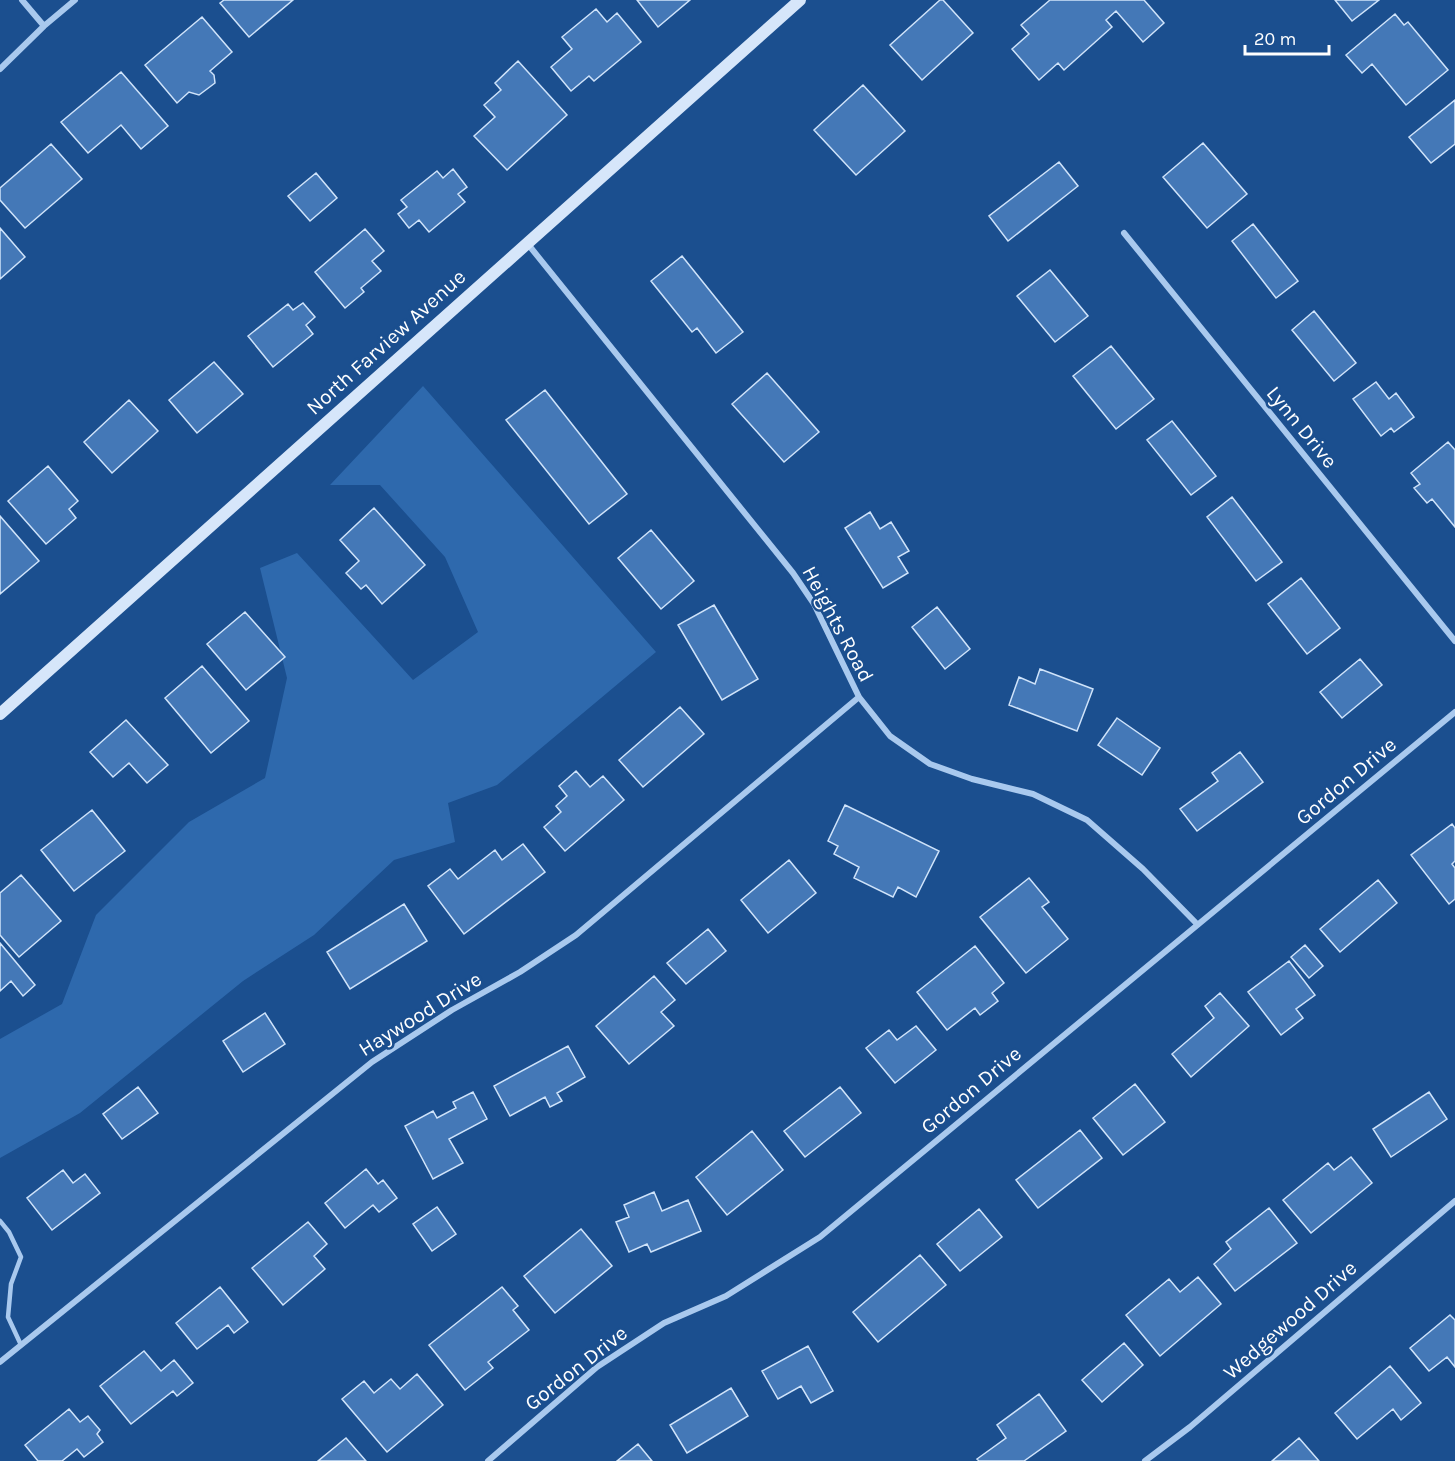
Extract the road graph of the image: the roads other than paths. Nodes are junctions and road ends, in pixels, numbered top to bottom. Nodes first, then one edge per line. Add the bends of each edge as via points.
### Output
1 (22, 0) edge
2 (75, 0) edge
3 (800, 0) edge
4 (44, 26) junction
5 (0, 69) edge
6 (1124, 233) dead end
7 (527, 243) junction
8 (1455, 641) edge
9 (859, 697) junction
10 (1455, 712) edge
11 (0, 714) edge
12 (1197, 924) junction
13 (1455, 1201) edge
14 (0, 1221) edge
15 (21, 1345) junction
16 (0, 1362) edge
17 (488, 1461) edge
18 (1144, 1461) edge

1 - 4 street
2 - 4 street
3 - 7 street, North Farview Avenue
4 - 5 street
6 - 8 street, Lynn Drive
7 - 9 street, Heights Road via 793,573 814,604
7 - 11 street, North Farview Avenue
9 - 12 street, Heights Road via 891,736 930,764 1033,794 1087,820
9 - 15 street, Haywood Drive via 576,935 372,1062
10 - 12 street, Gordon Drive
12 - 17 street, Gordon Drive via 820,1237 726,1296 645,1335 597,1368
13 - 18 street, Wedgewood Drive via 1190,1427
14 - 15 lane via 21,1257 10,1284 8,1317
15 - 16 street, Haywood Drive

